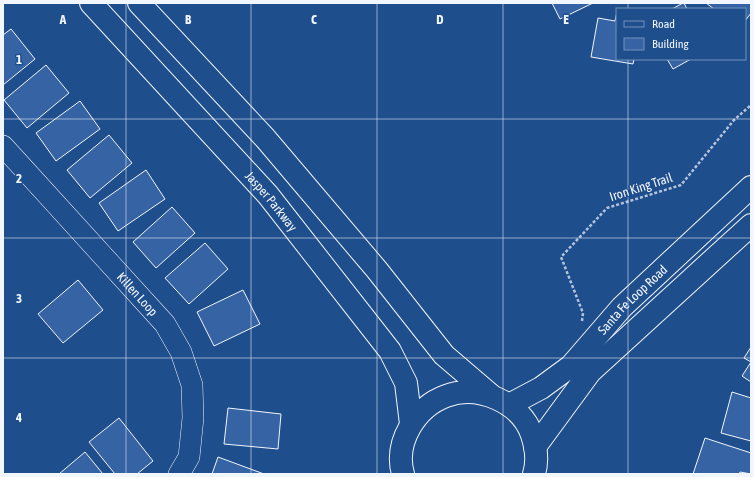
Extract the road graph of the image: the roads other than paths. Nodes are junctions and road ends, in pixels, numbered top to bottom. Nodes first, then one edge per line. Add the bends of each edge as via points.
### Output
1 (91, 3) edge
2 (139, 3) edge
3 (3, 146) edge
4 (751, 187) edge
5 (751, 225) edge
6 (500, 401) junction
7 (411, 424) junction
8 (535, 447) junction
9 (179, 474) edge
10 (403, 474) edge
11 (534, 474) edge

1 - 7 main road, Jasper Parkway via 268,195 381,339 406,383
2 - 6 main road via 265,138 377,270 444,355
3 - 9 street, Killen Loop via 165,324 181,352 192,385 193,418 188,458
4 - 6 main road, Santa Fe Loop Road via 622,307 571,366 541,388
5 - 8 main road, Santa Fe Loop Road via 590,372
6 - 7 main road via 469,392 446,396 426,407
6 - 8 main road via 524,421
7 - 10 main road via 402,444
8 - 11 main road

